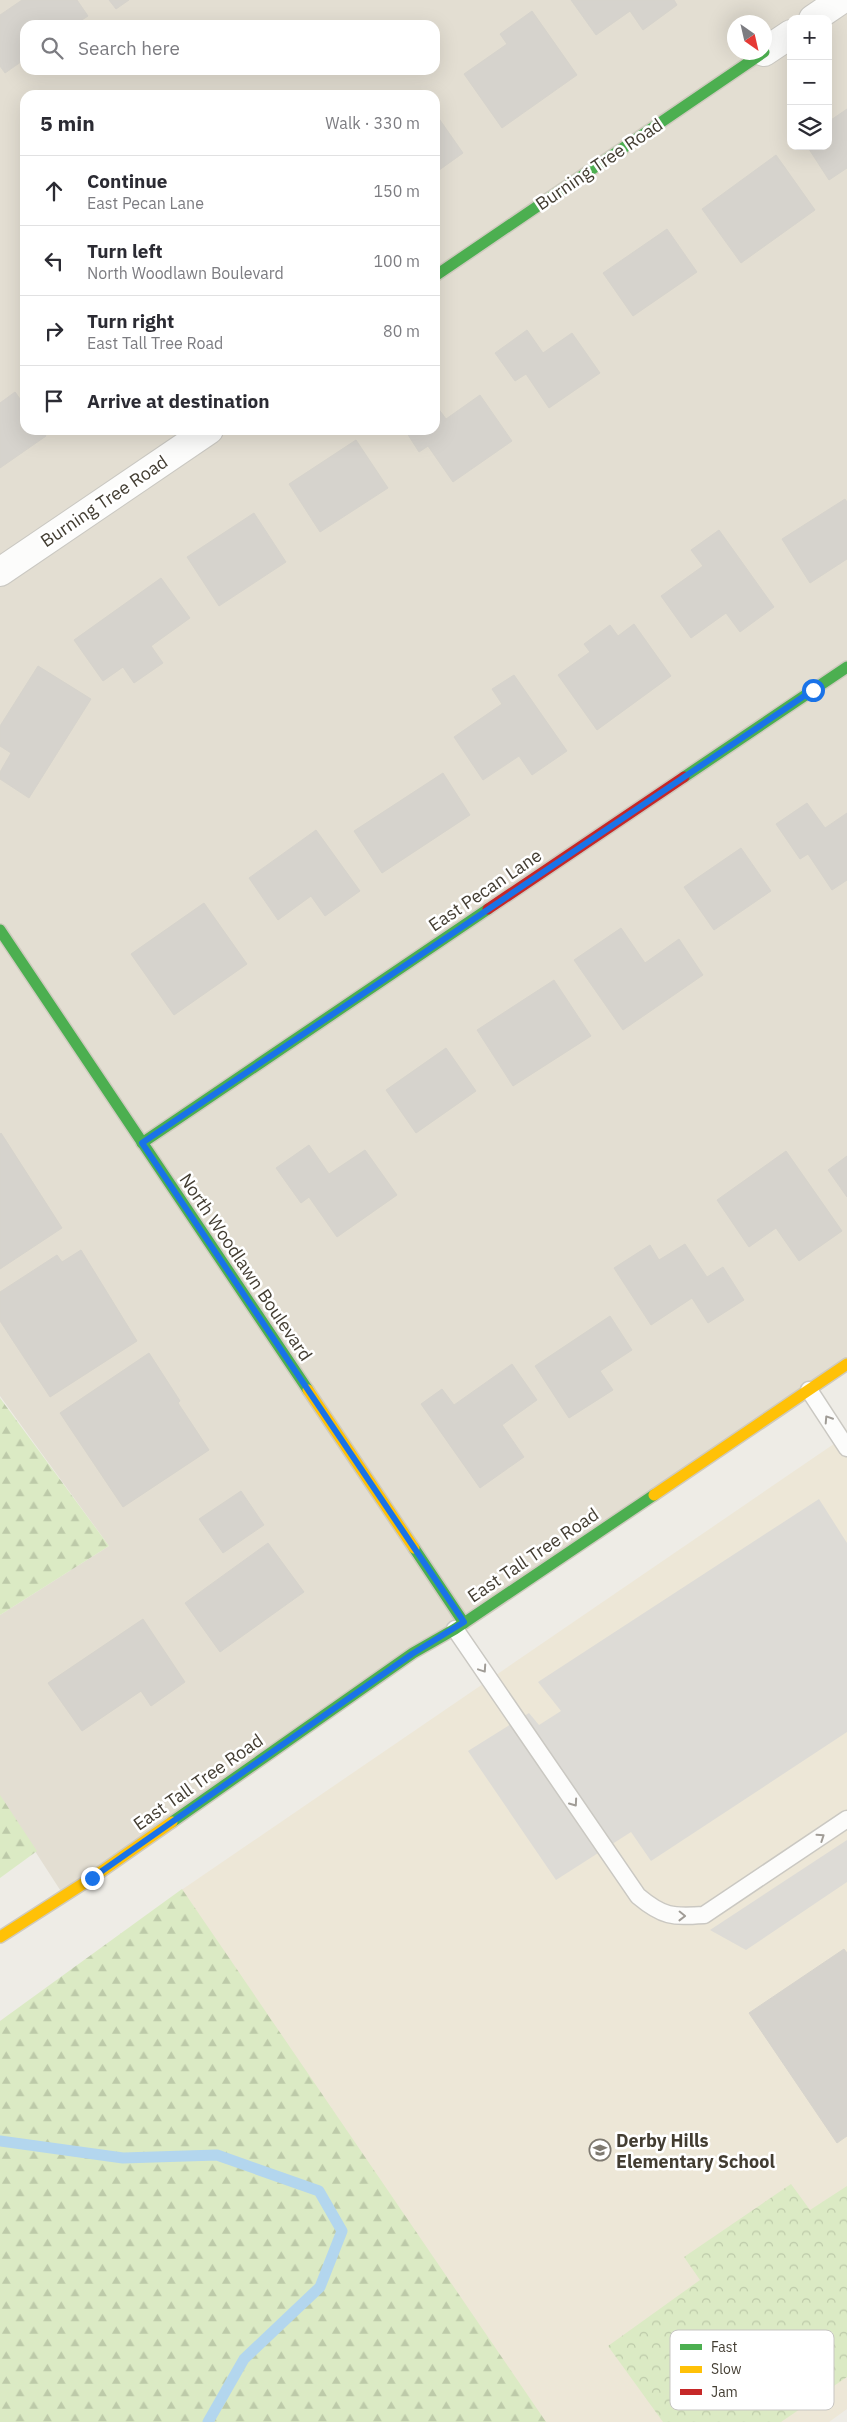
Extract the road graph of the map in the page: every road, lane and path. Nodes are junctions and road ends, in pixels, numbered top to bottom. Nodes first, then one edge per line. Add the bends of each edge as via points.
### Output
1 (841, 0) edge
2 (819, 15) edge
3 (787, 37) edge
4 (772, 47) edge
5 (752, 60) edge
6 (440, 273) edge
7 (202, 435) edge
8 (0, 572) edge
9 (847, 667) edge
10 (0, 930) edge
11 (142, 1143) junction
12 (847, 1364) edge
13 (809, 1390) junction
14 (847, 1448) edge
15 (459, 1626) junction
16 (847, 1819) edge
17 (0, 1937) edge

1 - 2 street
3 - 4 street, Burning Tree Road
5 - 6 street, Burning Tree Road
7 - 8 street, Burning Tree Road
9 - 11 street, East Pecan Lane
10 - 11 street, North Woodlawn Boulevard
11 - 15 street, North Woodlawn Boulevard
12 - 13 street, East Tall Tree Road
14 -> 13 lane
13 - 15 street, East Tall Tree Road
15 -> 16 lane via 638,1896 656,1911 677,1917 704,1915
15 - 17 street, East Tall Tree Road via 412,1654 92,1878

